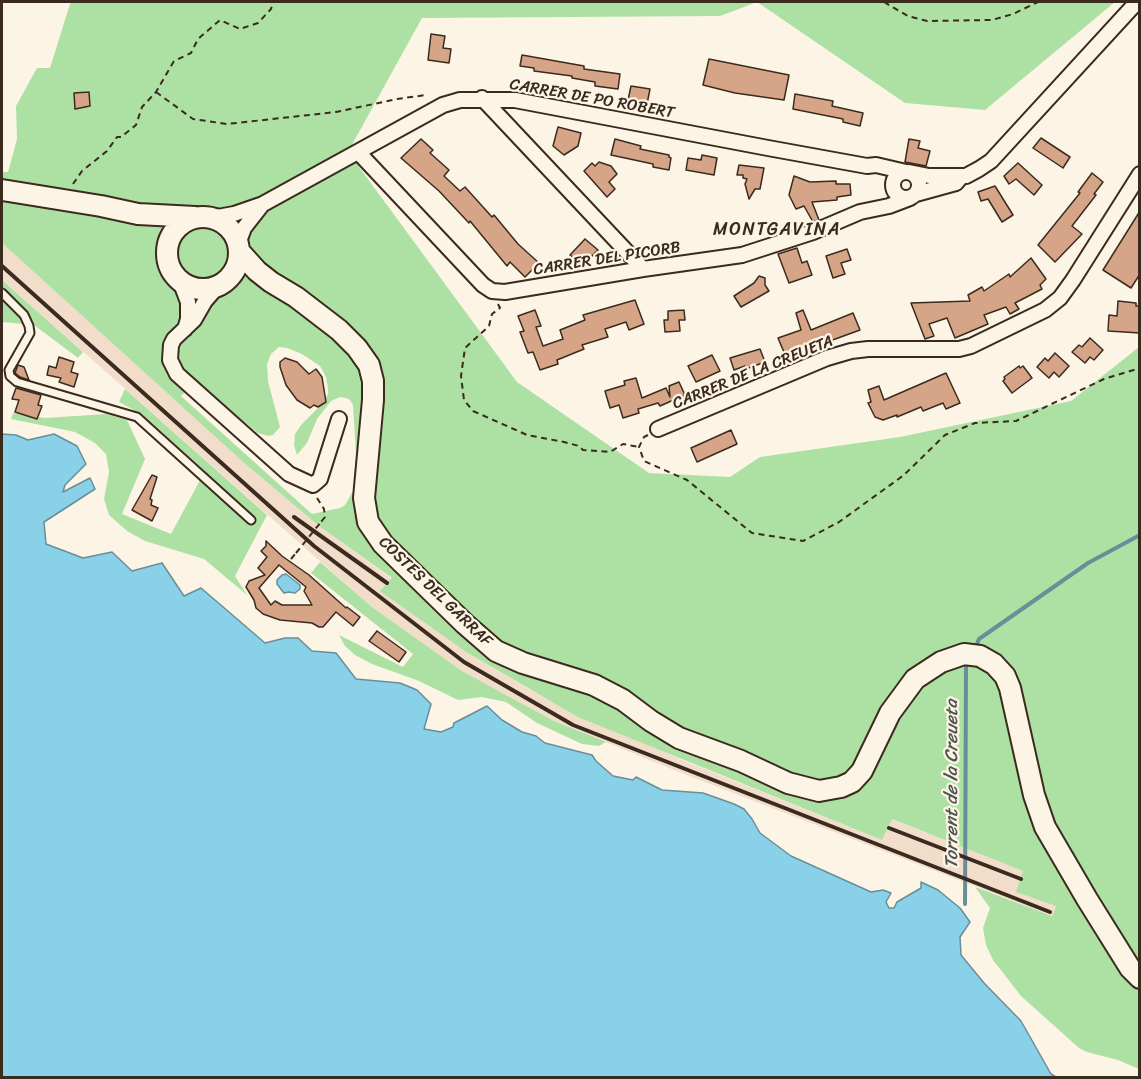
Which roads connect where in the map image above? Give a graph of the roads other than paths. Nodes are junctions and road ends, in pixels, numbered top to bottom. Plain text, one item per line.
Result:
1 (1137, 2) edge
2 (482, 98) junction
3 (358, 153) junction
4 (867, 166) junction
5 (908, 172) junction
6 (1140, 174) edge
7 (963, 176) junction
8 (894, 181) junction
9 (2, 190) edge
10 (913, 196) junction
11 (263, 204) junction
12 (138, 214) junction
13 (205, 217) junction
14 (239, 248) junction
15 (166, 255) junction
16 (643, 269) junction
17 (180, 281) junction
18 (271, 282) junction
19 (222, 284) junction
20 (2, 293) edge
21 (185, 329) junction
22 (339, 419) dead end
23 (658, 429) road end
24 (251, 520) dead end
25 (1140, 978) edge

1 - 7 street, CARRER DEL PICORB
2 - 3 street, CARRER DE PO ROBERT
2 - 4 street, CARRER DE PO ROBERT
2 - 16 street
3 - 11 street, CARRER DE PO ROBERT
3 - 16 street, CARRER DEL PICORB
4 - 5 street, CARRER DE PO ROBERT
4 - 8 street, CARRER DE PO ROBERT
5 - 7 street, CARRER DEL PICORB
5 - 8 street
5 - 10 street
6 - 23 street, CARRER DE LA CREUETA
7 - 10 street, CARRER DEL PICORB
8 - 10 street
9 - 12 main road
10 - 16 street, CARRER DEL PICORB
11 - 13 street, CARRER DE PO ROBERT
11 - 14 street, CARRER DE PO ROBERT
12 - 13 main road
12 - 15 main road
13 - 14 main road
13 - 15 main road
14 - 18 main road, COSTES DEL GARRAF
14 - 19 main road
15 - 17 main road
17 - 19 main road
17 - 21 street
18 - 19 main road, COSTES DEL GARRAF
18 - 25 main road, COSTES DEL GARRAF
19 - 21 street
20 - 24 lane
21 - 22 street

